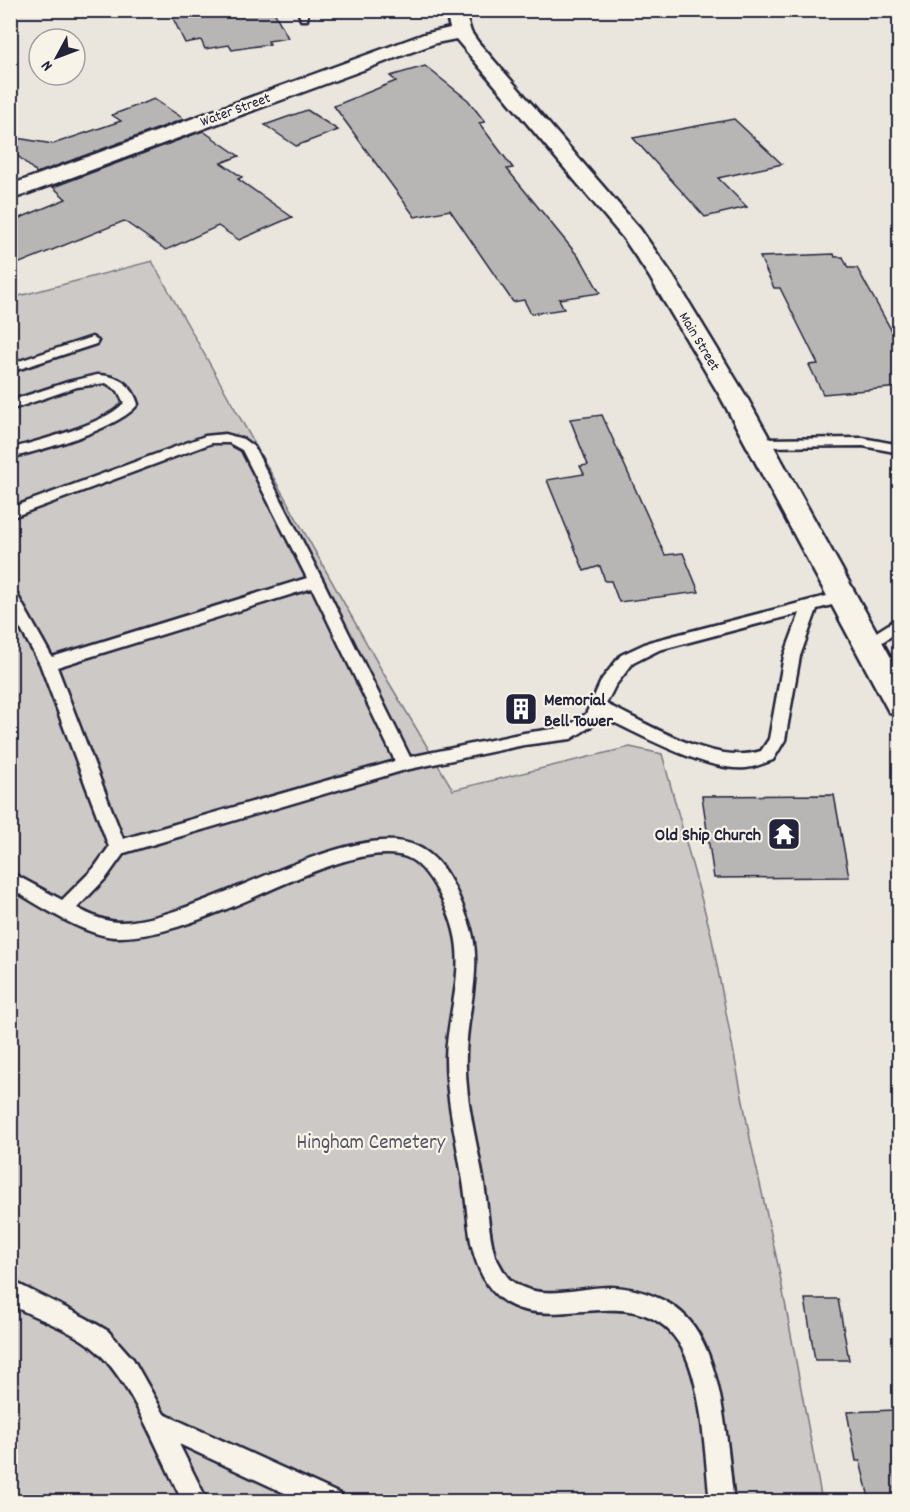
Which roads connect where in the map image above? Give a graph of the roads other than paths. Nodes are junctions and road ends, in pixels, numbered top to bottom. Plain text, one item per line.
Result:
1 (457, 21) edge
2 (10, 193) edge
3 (92, 341) dead end
4 (10, 368) edge
5 (10, 406) edge
6 (759, 443) junction
7 (900, 449) edge
8 (10, 454) edge
9 (10, 513) edge
10 (316, 581) junction
11 (10, 594) edge
12 (842, 597) junction
13 (810, 606) junction
14 (900, 622) edge
15 (867, 645) junction
16 (48, 664) junction
17 (900, 704) edge
18 (597, 707) junction
19 (405, 764) junction
20 (118, 848) junction
21 (10, 879) edge
22 (65, 909) junction
23 (10, 1291) edge
24 (155, 1422) junction
25 (196, 1502) edge
26 (332, 1502) edge
27 (722, 1502) edge

1 - 2 main road, Water Street
1 - 6 main road, Main Street
3 - 4 lane
5 - 8 lane
6 - 7 lane
6 - 12 main road, Main Street
9 - 10 lane
10 - 16 lane
10 - 19 lane
11 - 16 lane
12 - 13 lane
12 - 15 main road, Main Street
13 - 18 lane
13 - 18 lane
14 - 15 lane
15 - 17 main road, Main Street
16 - 20 lane
18 - 19 lane
19 - 20 lane
20 - 22 lane
21 - 22 lane
22 - 27 lane
23 - 24 lane
24 - 25 lane
24 - 26 lane

